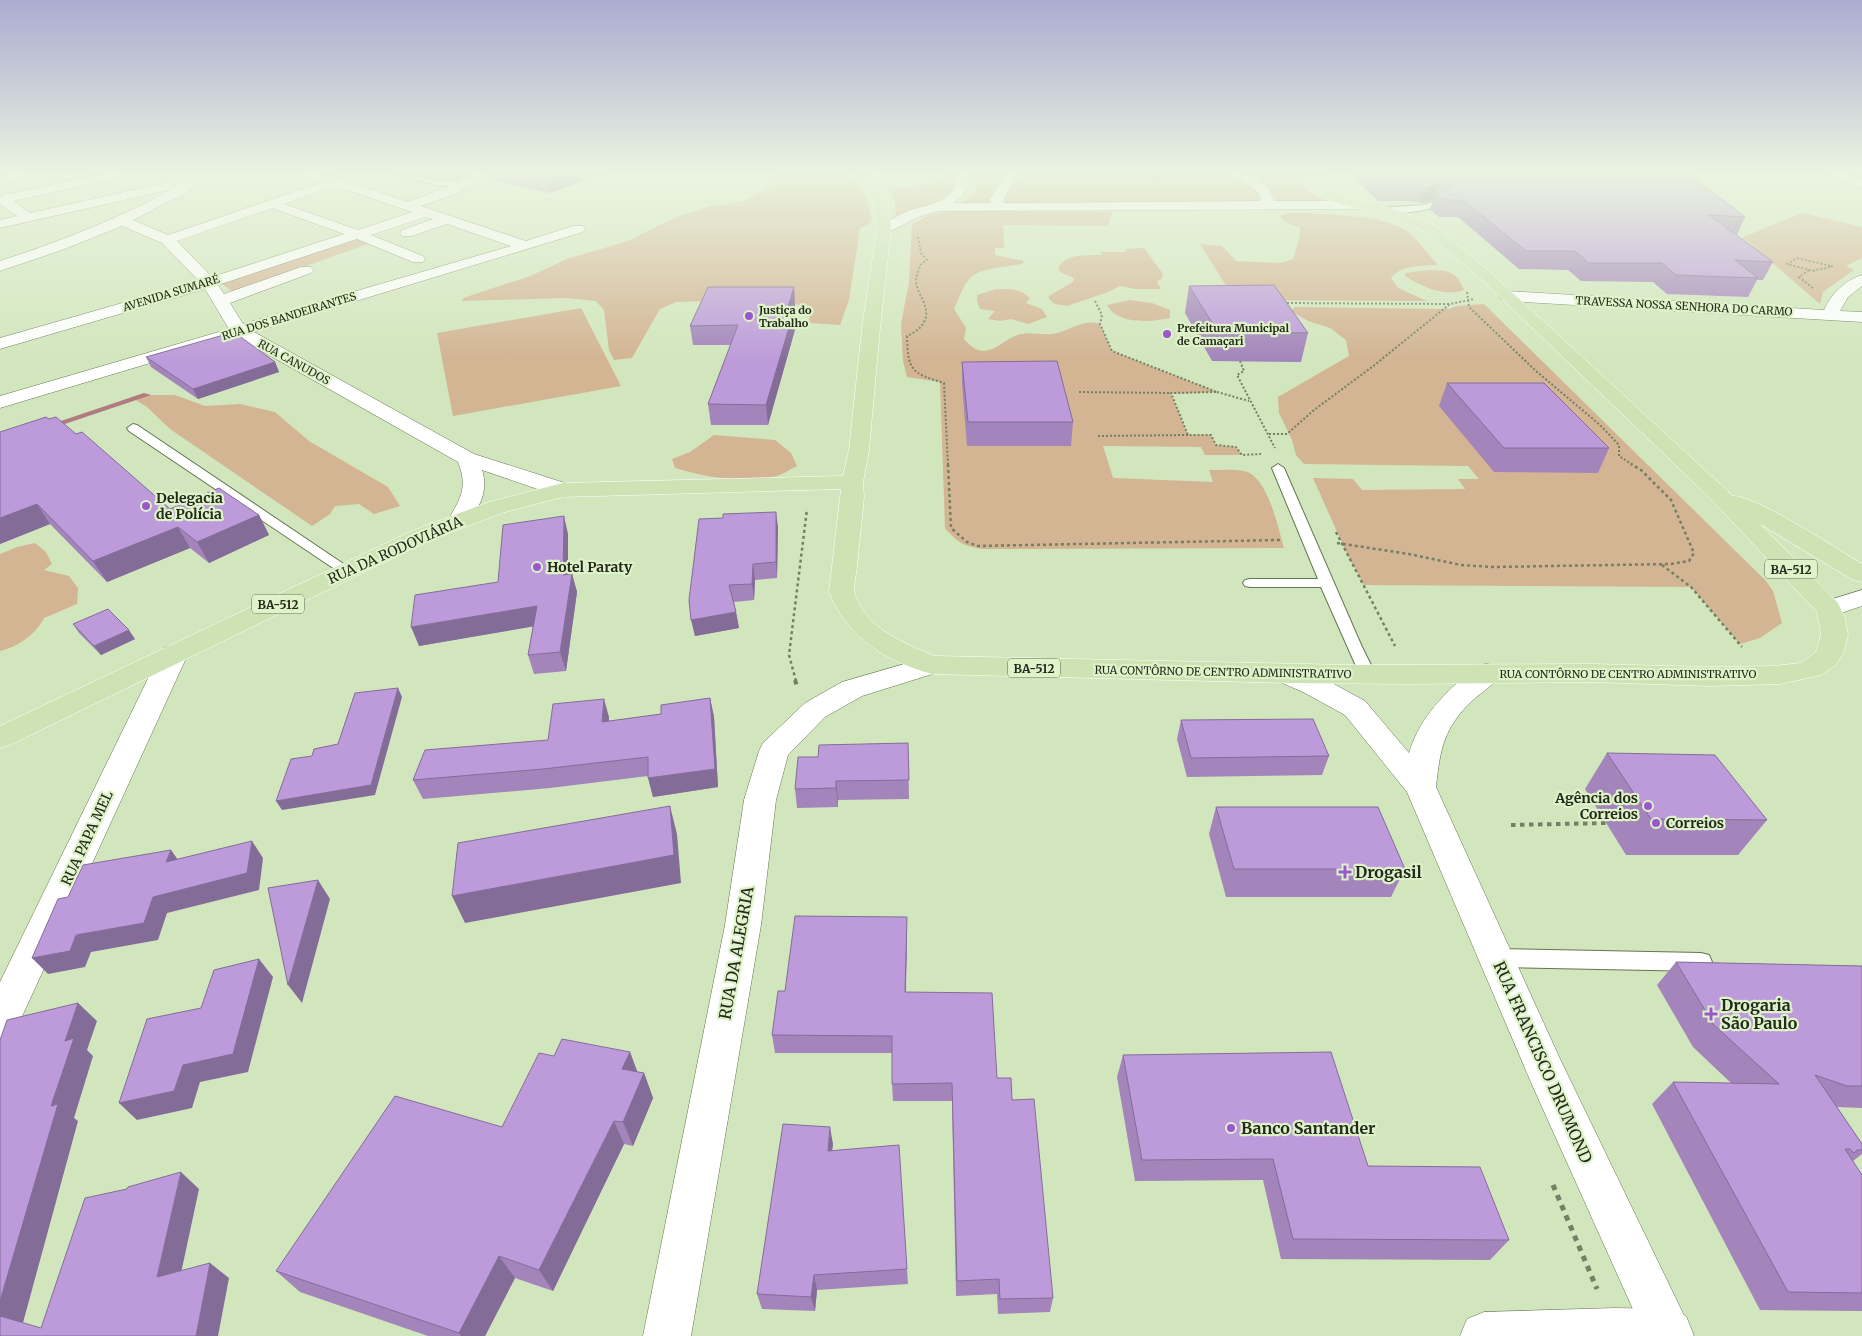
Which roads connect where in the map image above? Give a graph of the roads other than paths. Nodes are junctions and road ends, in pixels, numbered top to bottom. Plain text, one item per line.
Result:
1 (84, 236) edge
2 (159, 236) edge
3 (177, 236) edge
4 (347, 236) edge
5 (372, 236) edge
6 (398, 236) edge
7 (498, 236) edge
8 (556, 236) edge
9 (883, 236) edge
10 (1439, 236) edge
11 (167, 240) junction
12 (360, 242) junction
13 (379, 243) junction
14 (526, 246) junction
15 (418, 259) dead end
16 (276, 261) junction
17 (324, 263) dead end
18 (0, 266) edge
19 (306, 270) junction
20 (1862, 280) edge
21 (209, 282) junction
22 (1507, 296) junction
23 (220, 301) junction
24 (1830, 314) junction
25 (1862, 317) edge
26 (239, 331) junction
27 (0, 344) edge
28 (0, 402) edge
29 (133, 428) dead end
30 (467, 458) junction
31 (1278, 468) dead end
32 (852, 482) junction
33 (563, 490) junction
34 (1718, 493) junction
35 (459, 520) junction
36 (347, 571) junction
37 (1862, 575) edge
38 (1326, 583) junction
39 (1250, 584) dead end
40 (1862, 598) edge
41 (1829, 609) junction
42 (174, 654) junction
43 (932, 665) junction
44 (1283, 673) junction
45 (1488, 673) junction
46 (1368, 674) junction
47 (0, 738) edge
48 (1420, 787) junction
49 (1496, 958) junction
50 (1701, 962) edge
51 (0, 1022) edge
52 (1669, 1335) edge
53 (667, 1336) edge
54 (1484, 1336) edge

1 - 18 street
2 - 11 street, RUA CANUDOS
3 - 11 street
4 - 12 street
5 - 12 street, AVENIDA SUMARÉ
6 - 13 street
7 - 14 street
8 - 14 street, RUA DOS BANDEIRANTES
9 - 32 main road, RUA CONTÔRNO DE CENTRO ADMINISTRATIVO / BA-512
10 - 22 main road, RUA CONTÔRNO DE CENTRO ADMINISTRATIVO / BA-512
11 - 21 street, RUA CANUDOS
12 - 13 street
12 - 16 street, AVENIDA SUMARÉ
13 - 15 street
14 - 26 street, RUA DOS BANDEIRANTES
16 - 19 street
16 - 21 street, AVENIDA SUMARÉ
17 - 19 street
19 - 23 street
20 - 24 street
21 - 23 street, RUA CANUDOS
21 - 27 street, AVENIDA SUMARÉ
22 - 24 street, TRAVESSA NOSSA SENHORA DO CARMO
22 - 34 main road, RUA CONTÔRNO DE CENTRO ADMINISTRATIVO / BA-512
23 - 26 street, RUA CANUDOS
24 - 25 street, TRAVESSA NOSSA SENHORA DO CARMO
26 - 28 street, RUA DOS BANDEIRANTES
26 - 30 street, RUA CANUDOS
29 - 36 lane
30 - 33 street, RUA CANUDOS
30 - 35 street
31 - 38 lane
32 - 33 main road, RUA DA RODOVIÁRIA / BA-512
32 - 43 main road, RUA CONTÔRNO DE CENTRO ADMINISTRATIVO / BA-512
33 - 35 main road, RUA DA RODOVIÁRIA / BA-512
34 - 37 main road, BA-512
34 - 41 main road, RUA CONTÔRNO DE CENTRO ADMINISTRATIVO / BA-512
35 - 36 main road, RUA DA RODOVIÁRIA / BA-512
36 - 42 main road, RUA DA RODOVIÁRIA / BA-512
38 - 39 lane
38 - 46 lane
40 - 41 street
41 - 45 main road, RUA CONTÔRNO DE CENTRO ADMINISTRATIVO / BA-512
42 - 47 main road, RUA DA RODOVIÁRIA / BA-512
42 - 51 street, RUA PAPA MEL
43 - 44 main road, RUA CONTÔRNO DE CENTRO ADMINISTRATIVO / BA-512
43 - 53 street, RUA DA ALEGRIA
44 - 46 main road, RUA CONTÔRNO DE CENTRO ADMINISTRATIVO / BA-512
44 - 48 street, RUA FRANCISCO DRUMOND
45 - 46 main road, RUA CONTÔRNO DE CENTRO ADMINISTRATIVO / BA-512
45 - 48 street
48 - 49 street, RUA FRANCISCO DRUMOND
49 - 50 lane
49 - 52 street, RUA FRANCISCO DRUMOND
52 - 54 street

